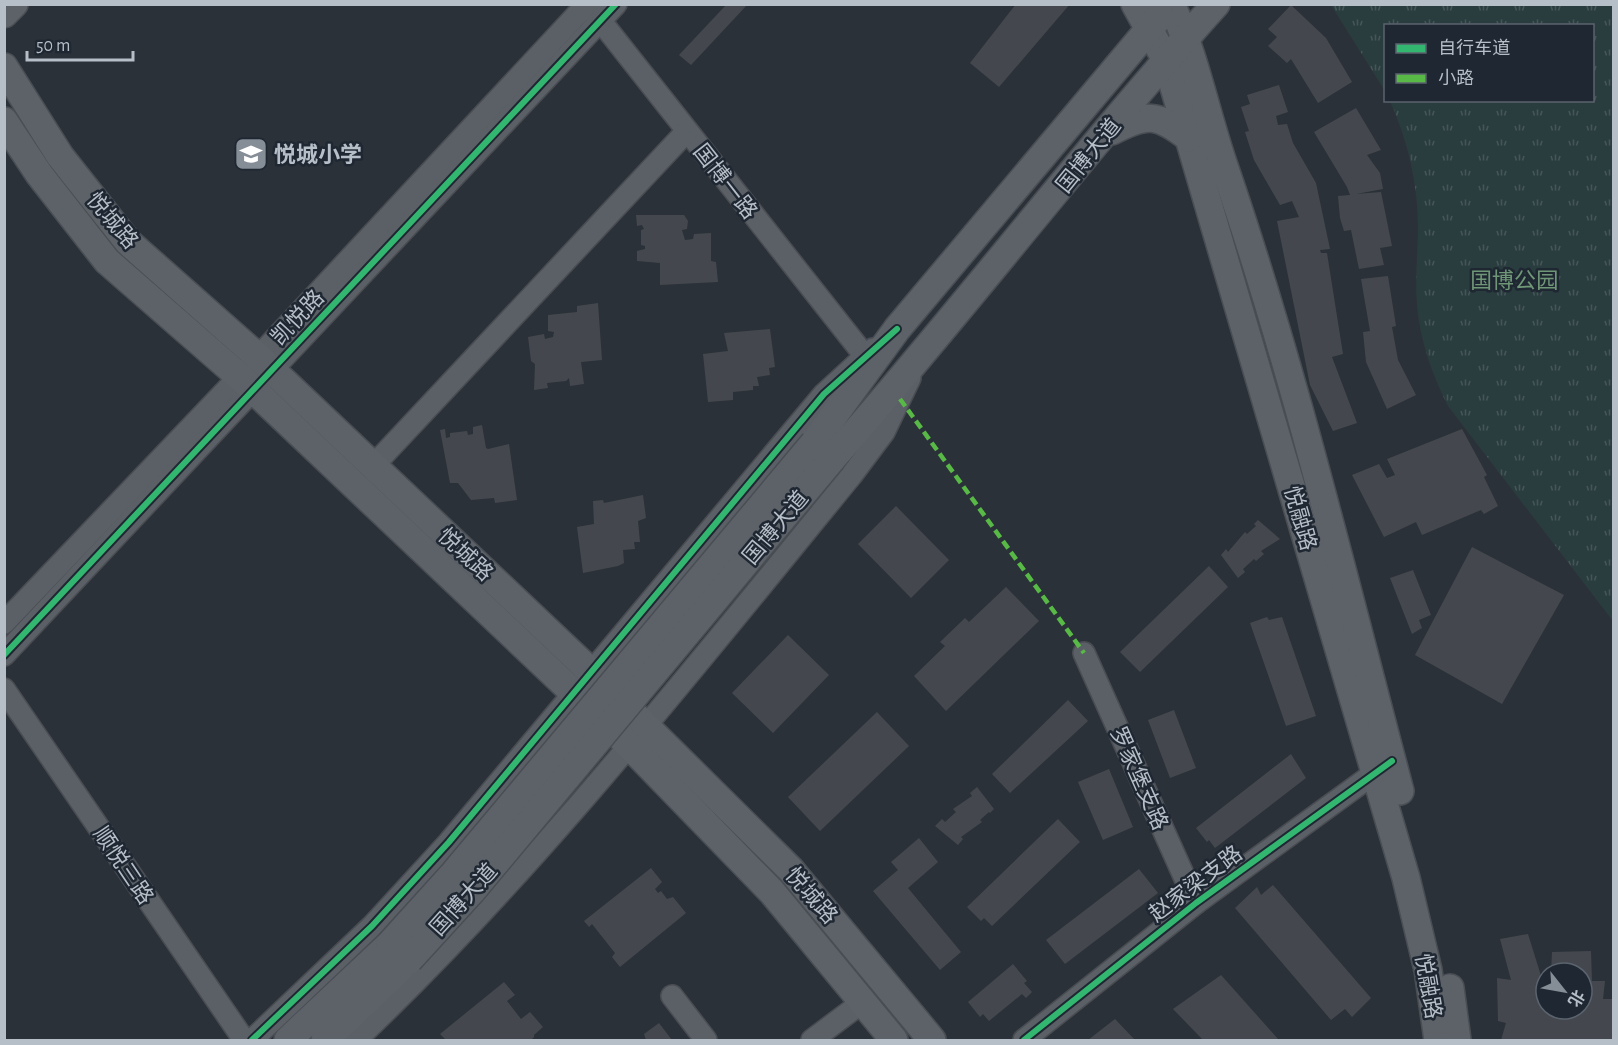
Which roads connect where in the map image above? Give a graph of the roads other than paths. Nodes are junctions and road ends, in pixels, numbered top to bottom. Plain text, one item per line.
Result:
1 (14, 4) edge
2 (616, 4) edge
3 (1135, 4) edge
4 (1171, 4) edge
5 (1216, 4) edge
6 (592, 10) edge
7 (4, 14) edge
8 (1149, 28) junction
9 (1186, 38) junction
10 (1166, 60) junction
11 (4, 67) edge
12 (4, 121) edge
13 (687, 131) junction
14 (1105, 134) junction
15 (1189, 138) junction
16 (897, 329) junction
17 (865, 356) junction
18 (920, 359) junction
19 (265, 364) junction
20 (247, 383) junction
21 (823, 451) junction
22 (373, 466) junction
23 (4, 623) edge
24 (1084, 653) dead end
25 (4, 655) edge
26 (590, 671) junction
27 (4, 689) edge
28 (573, 693) junction
29 (638, 736) junction
30 (1384, 766) junction
31 (1196, 903) junction
32 (399, 952) junction
33 (672, 996) dead end
34 (864, 1001) junction
35 (244, 1041) edge
36 (252, 1041) edge
37 (288, 1041) edge
38 (325, 1041) edge
39 (356, 1041) edge
40 (706, 1041) edge
41 (812, 1041) edge
42 (894, 1041) edge
43 (932, 1041) edge
44 (1024, 1041) edge
45 (1438, 1041) edge
46 (1457, 1041) edge

1 - 7 main road
2 - 6 street, 凯悦路
3 - 8 main road, 悦融路
4 - 8 main road, 国博大道
4 - 9 main road, 悦融路
5 - 9 main road, 国博大道
6 - 13 street, 国博一路
6 - 19 street, 凯悦路
8 - 10 main road, 悦融路
8 - 16 main road, 国博大道
9 - 10 main road, 国博大道
9 - 30 main road, 悦融路
10 - 14 main road, 国博大道
10 - 15 main road, 悦融路
11 - 19 main road, 悦城路
12 - 20 main road, 悦城路
13 - 17 street, 国博一路
13 - 22 street
14 - 15 main road
14 - 18 main road, 国博大道
15 - 30 main road, 悦融路
16 - 17 street
16 - 21 main road, 国博大道
17 - 26 street
18 - 21 main road, 国博大道
18 - 29 street
19 - 20 street, 凯悦路
19 - 22 main road, 悦城路
20 - 23 street, 凯悦路
20 - 25 street, 凯悦路
20 - 28 main road, 悦城路
21 - 32 main road, 国博大道, bridge
22 - 26 main road, 悦城路
24 - 31 street, 罗家堡支路
26 - 28 street
26 - 29 main road, 悦城路
27 - 35 street, 顺悦三路
28 - 29 main road, 悦城路
28 - 36 street
29 - 34 main road, 悦城路
29 - 39 street
29 - 43 main road, 悦城路
30 - 31 street, 赵家梁支路
30 - 45 main road, 悦融路
30 - 46 main road, 悦融路
31 - 44 street, 赵家梁支路
32 - 37 main road, 国博大道
32 - 38 main road, 国博大道
33 - 40 street
34 - 41 street
34 - 42 main road, 悦城路

